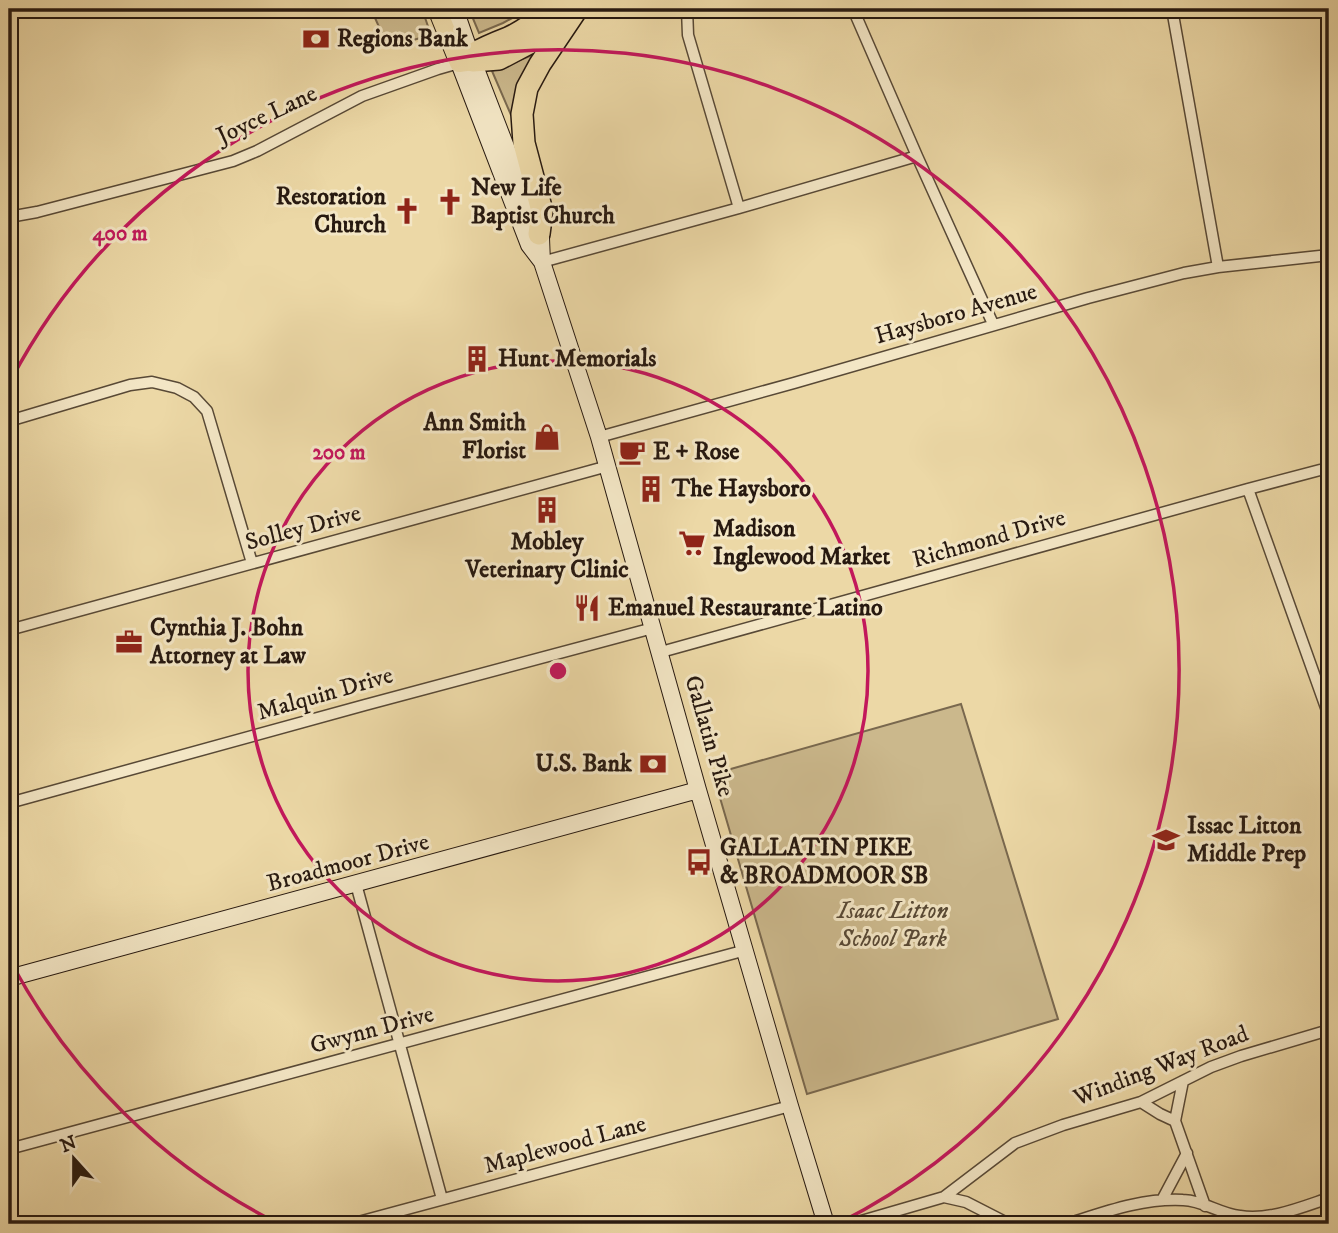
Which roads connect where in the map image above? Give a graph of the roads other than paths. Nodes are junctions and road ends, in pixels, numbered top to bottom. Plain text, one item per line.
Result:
1 (437, 9) edge
2 (454, 9) edge
3 (552, 9) edge
4 (576, 9) edge
5 (687, 9) edge
6 (853, 9) edge
7 (1172, 9) edge
8 (467, 60) junction
9 (917, 156) junction
10 (739, 208) junction
11 (9, 217) edge
12 (539, 234) junction
13 (1329, 255) edge
14 (542, 262) junction
15 (1218, 267) junction
16 (993, 324) junction
17 (9, 421) edge
18 (599, 437) junction
19 (608, 466) junction
20 (1329, 470) edge
21 (1248, 489) junction
22 (252, 563) junction
23 (653, 628) junction
24 (9, 630) edge
25 (661, 652) junction
26 (1329, 716) edge
27 (698, 790) junction
28 (9, 803) edge
29 (356, 884) junction
30 (746, 950) junction
31 (9, 978) edge
32 (1329, 1030) edge
33 (401, 1044) junction
34 (1183, 1081) junction
35 (1142, 1102) junction
36 (790, 1106) junction
37 (1175, 1121) junction
38 (9, 1149) edge
39 (1187, 1153) junction
40 (944, 1197) junction
41 (1329, 1198) edge
42 (442, 1199) junction
43 (1162, 1200) junction
44 (1205, 1206) junction
45 (351, 1224) edge
46 (826, 1224) edge
47 (851, 1224) edge
48 (1009, 1224) edge
49 (1067, 1224) edge

1 - 8 main road, Gallatin Pike
2 - 8 main road, Gallatin Pike
3 - 8 highway
4 - 8 highway
4 - 12 highway
5 - 10 street
6 - 9 street
7 - 15 street
8 - 11 street, Joyce Lane
8 - 12 main road, Gallatin Pike
8 - 14 main road, Gallatin Pike
9 - 10 street
9 - 16 street
10 - 14 street
12 - 14 main road, Gallatin Pike
13 - 15 street, Haysboro Avenue
14 - 18 main road, Gallatin Pike
15 - 16 street, Haysboro Avenue
16 - 18 street, Haysboro Avenue
17 - 22 street
18 - 19 main road, Gallatin Pike
19 - 22 street, Solley Drive
19 - 23 main road, Gallatin Pike
20 - 21 street, Richmond Drive
21 - 25 street, Richmond Drive
21 - 26 street
22 - 24 street, Solley Drive
23 - 25 main road, Gallatin Pike
23 - 28 street, Malquin Drive
25 - 27 main road, Gallatin Pike
27 - 29 main road, Broadmoor Drive
27 - 30 main road, Gallatin Pike
29 - 31 main road, Broadmoor Drive
29 - 33 street
30 - 33 street, Gwynn Drive
30 - 36 main road, Gallatin Pike
32 - 34 street, Winding Way Road
33 - 38 street, Gwynn Drive
33 - 42 street
34 - 35 street, Winding Way Road
34 - 37 street
35 - 37 street
35 - 40 street, Winding Way Road
36 - 42 street, Maplewood Lane
36 - 46 main road, Gallatin Pike
37 - 39 street
39 - 43 street
39 - 44 street
40 - 47 street
40 - 48 street
41 - 44 street
42 - 45 street, Maplewood Lane
43 - 44 street
43 - 49 street

